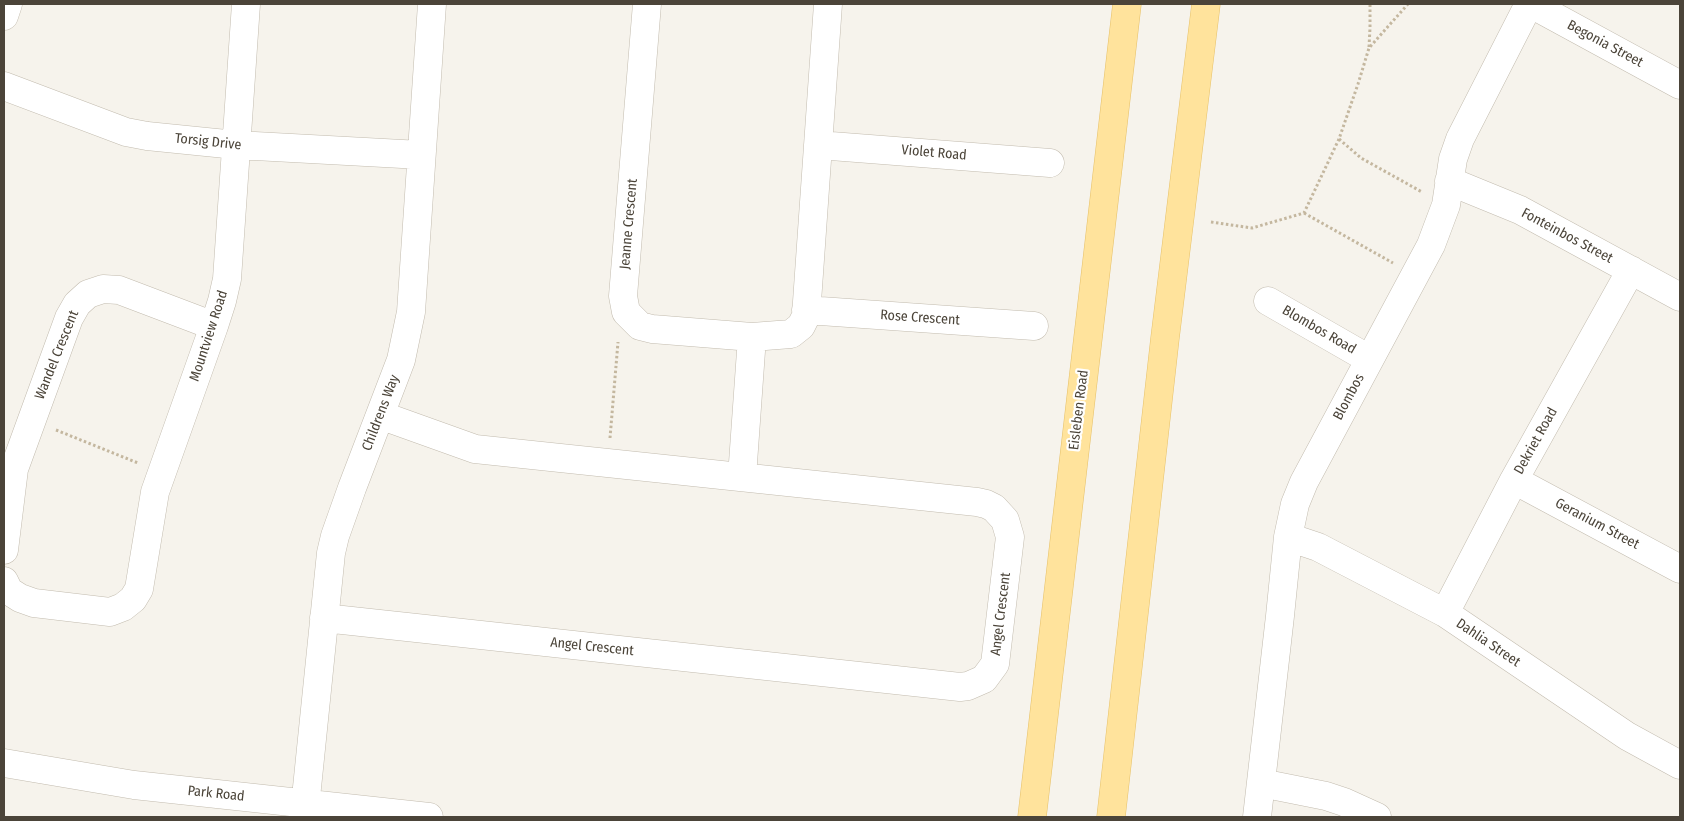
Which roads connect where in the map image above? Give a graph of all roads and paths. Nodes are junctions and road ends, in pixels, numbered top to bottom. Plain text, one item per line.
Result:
1 (8, 4) edge
2 (246, 4) edge
3 (432, 4) edge
4 (646, 4) edge
5 (828, 4) edge
6 (1127, 4) edge
7 (1206, 4) edge
8 (1370, 4) edge
9 (1408, 4) edge
10 (1530, 4) edge
11 (4, 16) edge
12 (1368, 48) junction
13 (1680, 85) edge
14 (4, 86) edge
15 (1339, 139) junction
16 (818, 144) junction
17 (236, 145) junction
18 (421, 155) junction
19 (1050, 163) dead end
20 (1448, 193) junction
21 (1304, 213) junction
22 (1210, 222) dead end
23 (1400, 267) dead end
24 (1631, 270) junction
25 (1680, 298) edge
26 (1268, 301) dead end
27 (806, 310) junction
28 (214, 326) junction
29 (640, 326) junction
30 (1034, 326) dead end
31 (752, 337) junction
32 (1369, 359) junction
33 (380, 415) junction
34 (31, 421) junction
35 (607, 463) junction
36 (162, 473) junction
37 (742, 477) junction
38 (1514, 480) junction
39 (1288, 537) junction
40 (4, 550) edge
41 (1680, 569) edge
42 (4, 581) edge
43 (1445, 613) junction
44 (324, 618) junction
45 (4, 763) edge
46 (1680, 765) edge
47 (1261, 783) junction
48 (304, 810) edge
49 (429, 817) edge
50 (1032, 817) edge
51 (1111, 817) edge
52 (1257, 817) edge
53 (1377, 817) edge

1 - 11 street
2 - 17 street, Mountview Road
3 - 18 street, Childrens Way
4 - 29 street, Jeanne Crescent
5 - 16 street
6 - 50 main road, Eisleben Road
7 - 51 main road
8 - 12 path
9 - 12 path
10 - 13 street, Begonia Street
10 - 20 street, Blombos
12 - 15 path
14 - 17 street, Torsig Drive
15 - 20 path
15 - 21 path
16 - 19 street, Violet Road
16 - 27 street
17 - 18 street, Torsig Drive
17 - 28 street, Mountview Road
18 - 33 street, Childrens Way
20 - 24 street, Fonteinbos Street
20 - 32 street, Blombos
21 - 22 path
21 - 23 path
24 - 25 street, Fonteinbos Street
24 - 38 street, Dekriet Road
26 - 32 street, Blombos Road
27 - 30 street, Rose Crescent
27 - 31 street
28 - 34 street, Wandel Crescent
28 - 36 street, Mountview Road
29 - 31 street
29 - 35 path
31 - 37 street
32 - 39 street, Blombos
33 - 35 street, Angel Crescent
33 - 44 street, Childrens Way
34 - 36 path
34 - 40 street, Wandel Crescent
35 - 37 street, Angel Crescent
36 - 42 street, Mountview Road
37 - 44 street, Angel Crescent
38 - 41 street, Geranium Street
38 - 43 street, Dekriet Road
39 - 43 street, Dahlia Street
39 - 47 street, Blombos
43 - 46 street, Dahlia Street
44 - 48 street, Childrens Way
45 - 48 street, Park Road
47 - 52 street, Blombos
47 - 53 street
48 - 49 street, Park Road

